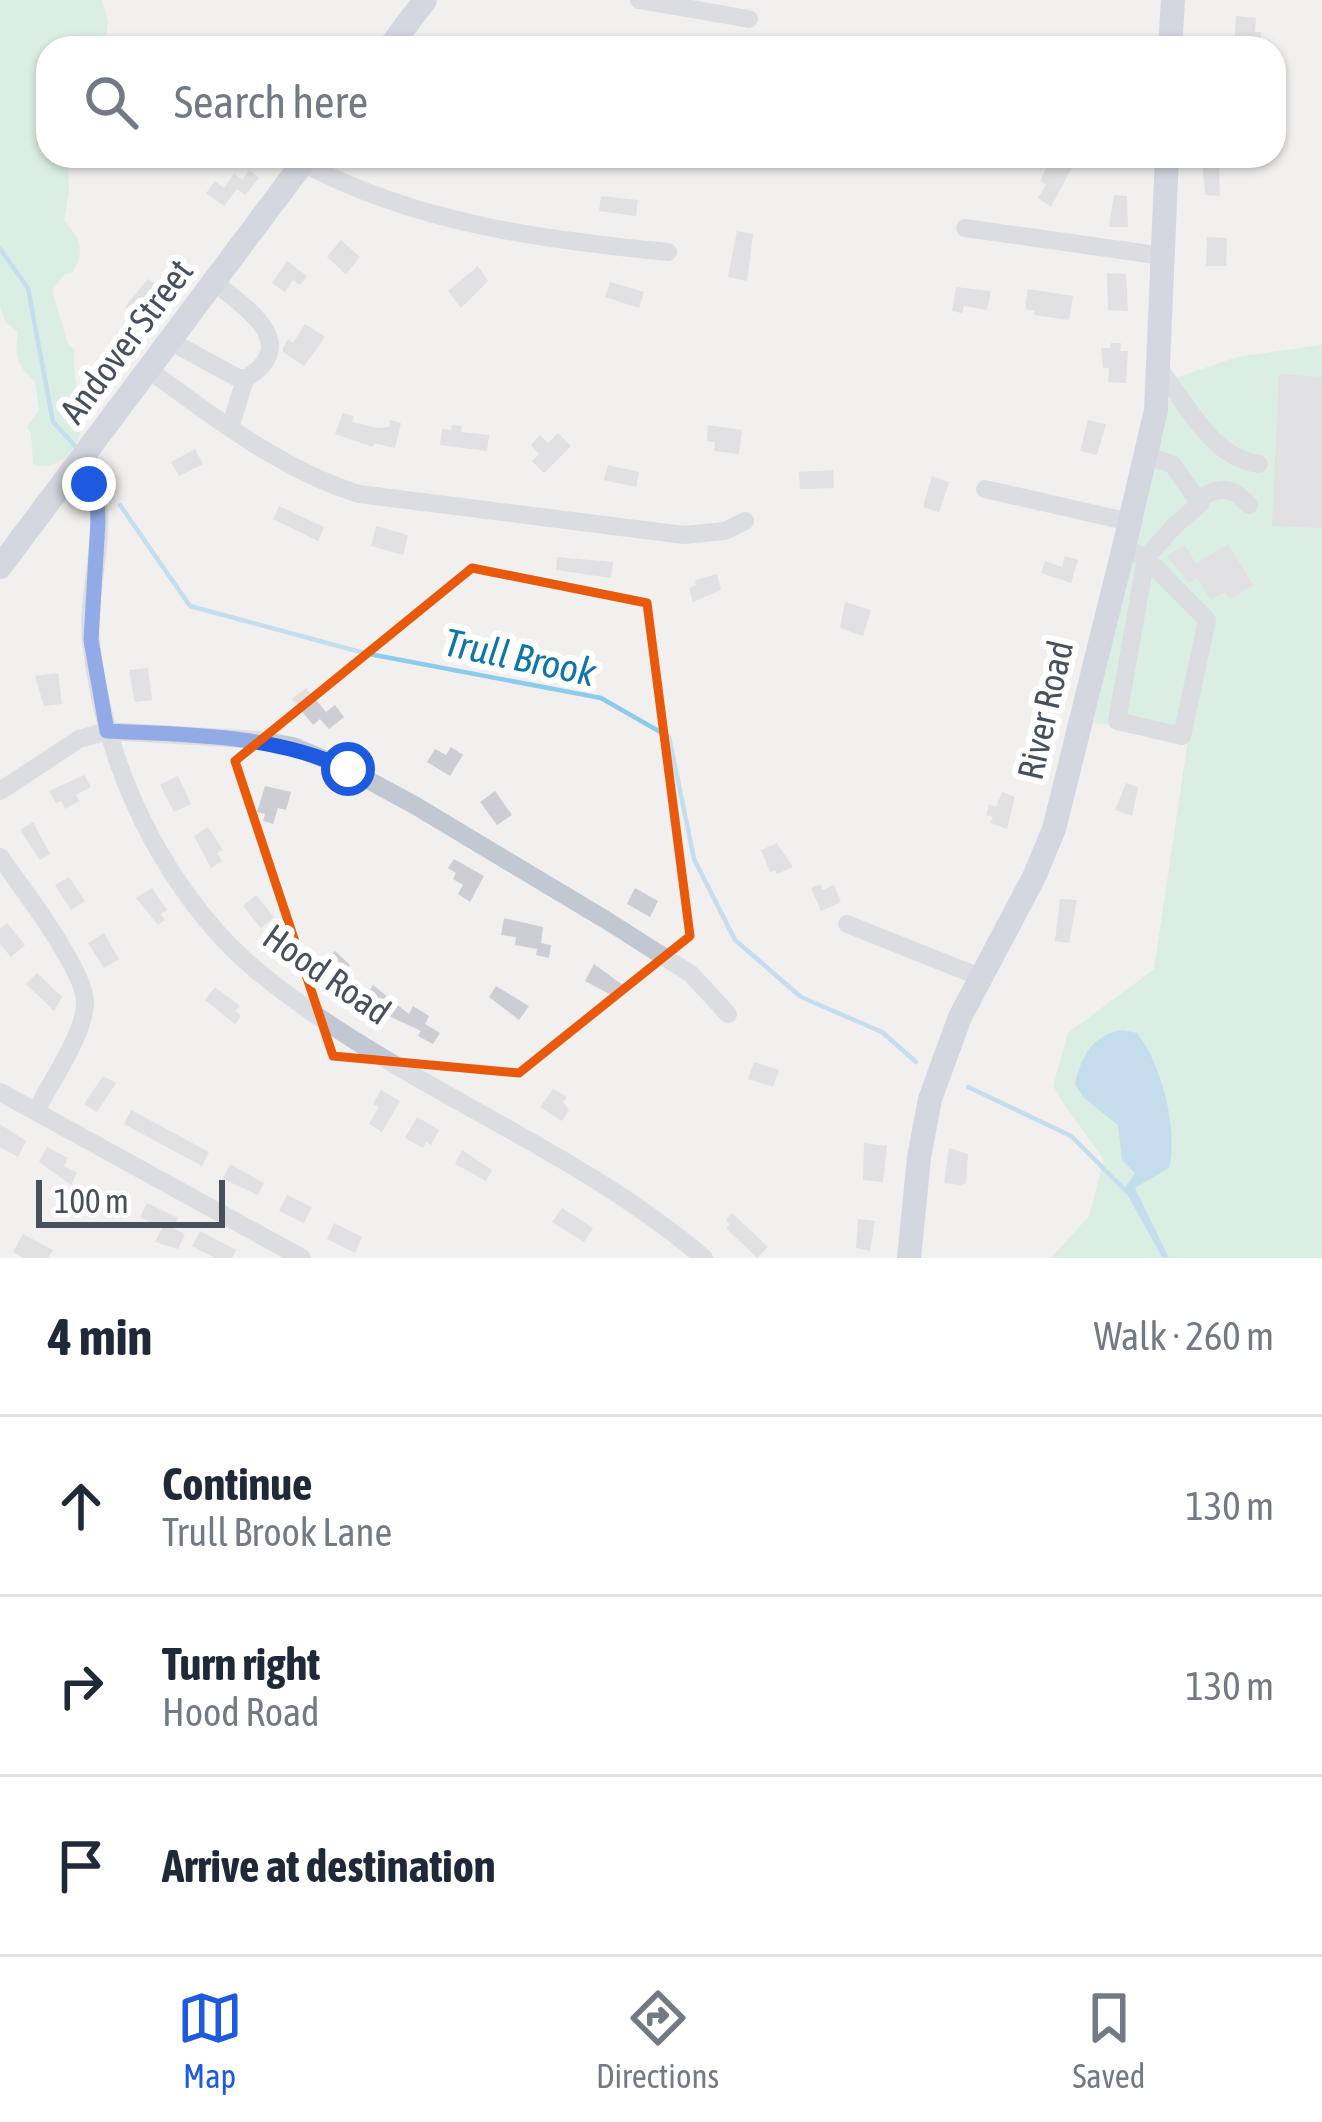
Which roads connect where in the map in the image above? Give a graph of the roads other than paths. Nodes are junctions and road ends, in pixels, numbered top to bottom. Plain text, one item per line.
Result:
1 (425, 0) edge
2 (639, 0) edge
3 (1173, 0) edge
4 (749, 19) dead end
5 (398, 36) edge
6 (1171, 36) edge
7 (300, 168) edge
8 (317, 168) edge
9 (1166, 168) edge
10 (964, 229) dead end
11 (668, 252) dead end
12 (1163, 256) junction
13 (214, 282) junction
14 (170, 341) junction
15 (1159, 368) junction
16 (148, 370) junction
17 (245, 379) junction
18 (231, 425) junction
19 (1146, 455) junction
20 (1259, 464) dead end
21 (77, 467) junction
22 (985, 489) dead end
23 (1196, 499) junction
24 (1249, 505) dead end
25 (745, 521) dead end
26 (8, 542) edge
27 (1134, 542) junction
28 (0, 567) edge
29 (107, 731) junction
30 (0, 791) edge
31 (0, 857) edge
32 (847, 924) dead end
33 (980, 977) junction
34 (728, 1014) dead end
35 (0, 1092) edge
36 (36, 1111) junction
37 (302, 1258) edge
38 (704, 1258) edge
39 (909, 1258) edge

1 - 5 main road
2 - 4 street
3 - 6 main road
7 - 13 main road, Andover Street
8 - 11 street
9 - 12 main road, River Road
10 - 12 street
12 - 15 main road, River Road
13 - 14 main road, Andover Street
13 - 17 street
14 - 16 main road, Andover Street
14 - 17 street
15 - 19 main road, River Road
15 - 20 street
16 - 18 street
16 - 21 main road, Andover Street
17 - 18 street
18 - 25 street
19 - 23 street
19 - 27 main road, River Road
21 - 26 main road, Andover Street
21 - 29 street, Hood Road
22 - 27 street
23 - 24 street
23 - 27 street
26 - 28 main road, Andover Street
27 - 27 street
27 - 33 main road, River Road
29 - 30 street
29 - 34 street
29 - 38 street, Hood Road
31 - 36 street
32 - 33 street
33 - 39 main road, River Road
35 - 36 street
36 - 37 street

